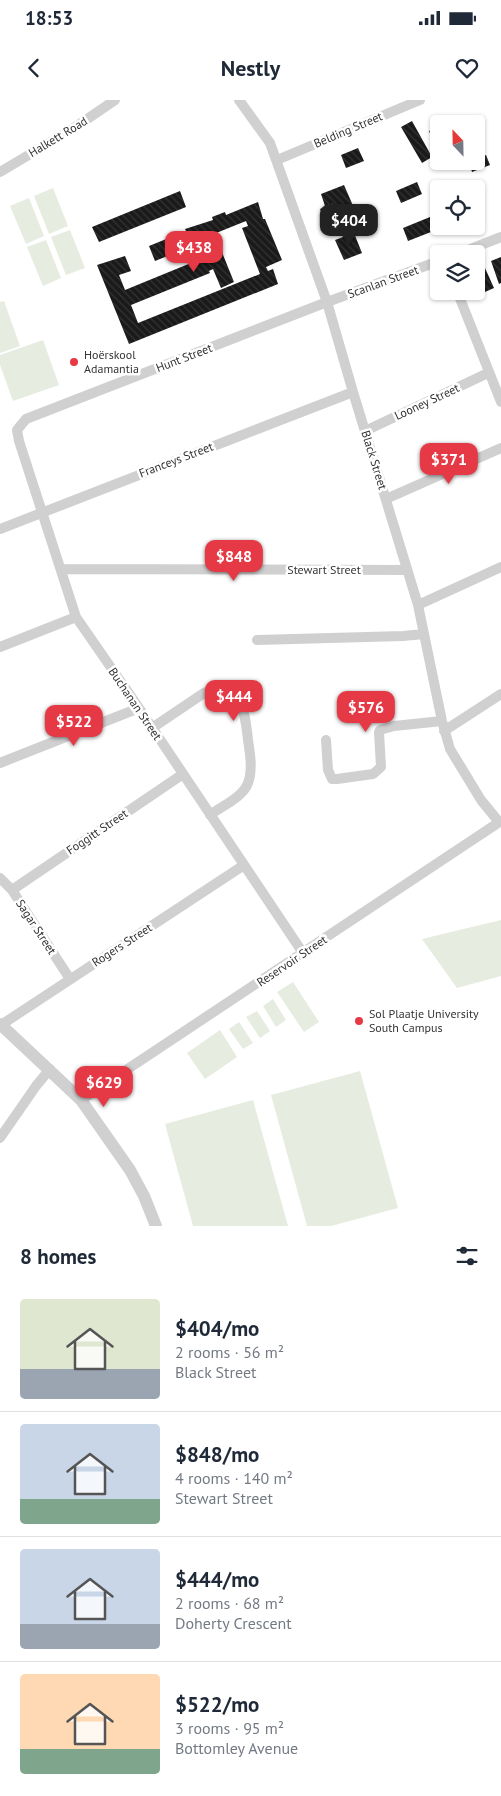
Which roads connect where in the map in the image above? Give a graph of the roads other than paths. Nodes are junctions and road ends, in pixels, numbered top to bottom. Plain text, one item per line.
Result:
1 (115, 100) edge
2 (239, 100) edge
3 (420, 100) edge
4 (277, 160) junction
5 (0, 172) edge
6 (501, 237) edge
7 (481, 245) edge
8 (430, 264) edge
9 (460, 300) edge
10 (327, 302) junction
11 (488, 373) junction
12 (352, 392) junction
13 (501, 402) edge
14 (18, 430) joint
15 (365, 431) junction
16 (501, 448) edge
17 (386, 499) junction
18 (42, 512) junction
19 (0, 529) edge
20 (501, 567) edge
21 (61, 569) junction
22 (408, 570) junction
23 (418, 605) junction
24 (76, 617) junction
25 (424, 634) junction
26 (257, 640) dead end
27 (0, 647) edge
28 (501, 694) edge
29 (139, 708) junction
30 (443, 726) junction
31 (152, 728) junction
32 (326, 740) dead end
33 (0, 763) edge
34 (183, 774) junction
35 (210, 814) junction
36 (500, 821) edge
37 (244, 865) junction
38 (0, 878) edge
39 (12, 890) junction
40 (303, 953) junction
41 (70, 979) junction
42 (0, 1025) edge
43 (50, 1069) junction
44 (81, 1100) junction
45 (0, 1138) edge
46 (156, 1226) edge

1 - 5 street, Halkett Road
2 - 4 street, Black Street
3 - 4 street, Belding Street
4 - 10 street, Black Street
6 - 7 street
8 - 10 street, Scanlan Street
9 - 11 street
10 - 12 street, Black Street
10 - 14 street, Hunt Street
11 - 13 street
11 - 15 street, Looney Street
12 - 15 street, Black Street
12 - 18 street, Franceys Street
14 - 18 street, Buchanan Street
15 - 17 street, Black Street
16 - 17 street
17 - 22 street, Black Street
18 - 19 street, Franceys Street
18 - 21 street, Buchanan Street
20 - 23 street
21 - 22 street, Stewart Street
21 - 24 street, Buchanan Street
22 - 23 street, Black Street
23 - 25 street, Black Street
24 - 27 street
24 - 29 street, Buchanan Street
25 - 26 street
25 - 30 street, Black Street
28 - 30 street
29 - 31 street, Buchanan Street
29 - 33 street
30 - 32 street
30 - 36 street, Black Street
31 - 34 street, Buchanan Street
31 - 35 street
34 - 35 street, Buchanan Street
34 - 39 street, Foggitt Street
35 - 37 street, Buchanan Street
36 - 40 street, Reservoir Street
37 - 40 street, Buchanan Street
37 - 41 street, Rogers Street
38 - 39 street, Sagar Street
39 - 41 street, Sagar Street
40 - 44 street, Reservoir Street
41 - 42 street, Rogers Street
42 - 43 street
43 - 44 street
43 - 45 street
44 - 46 street

